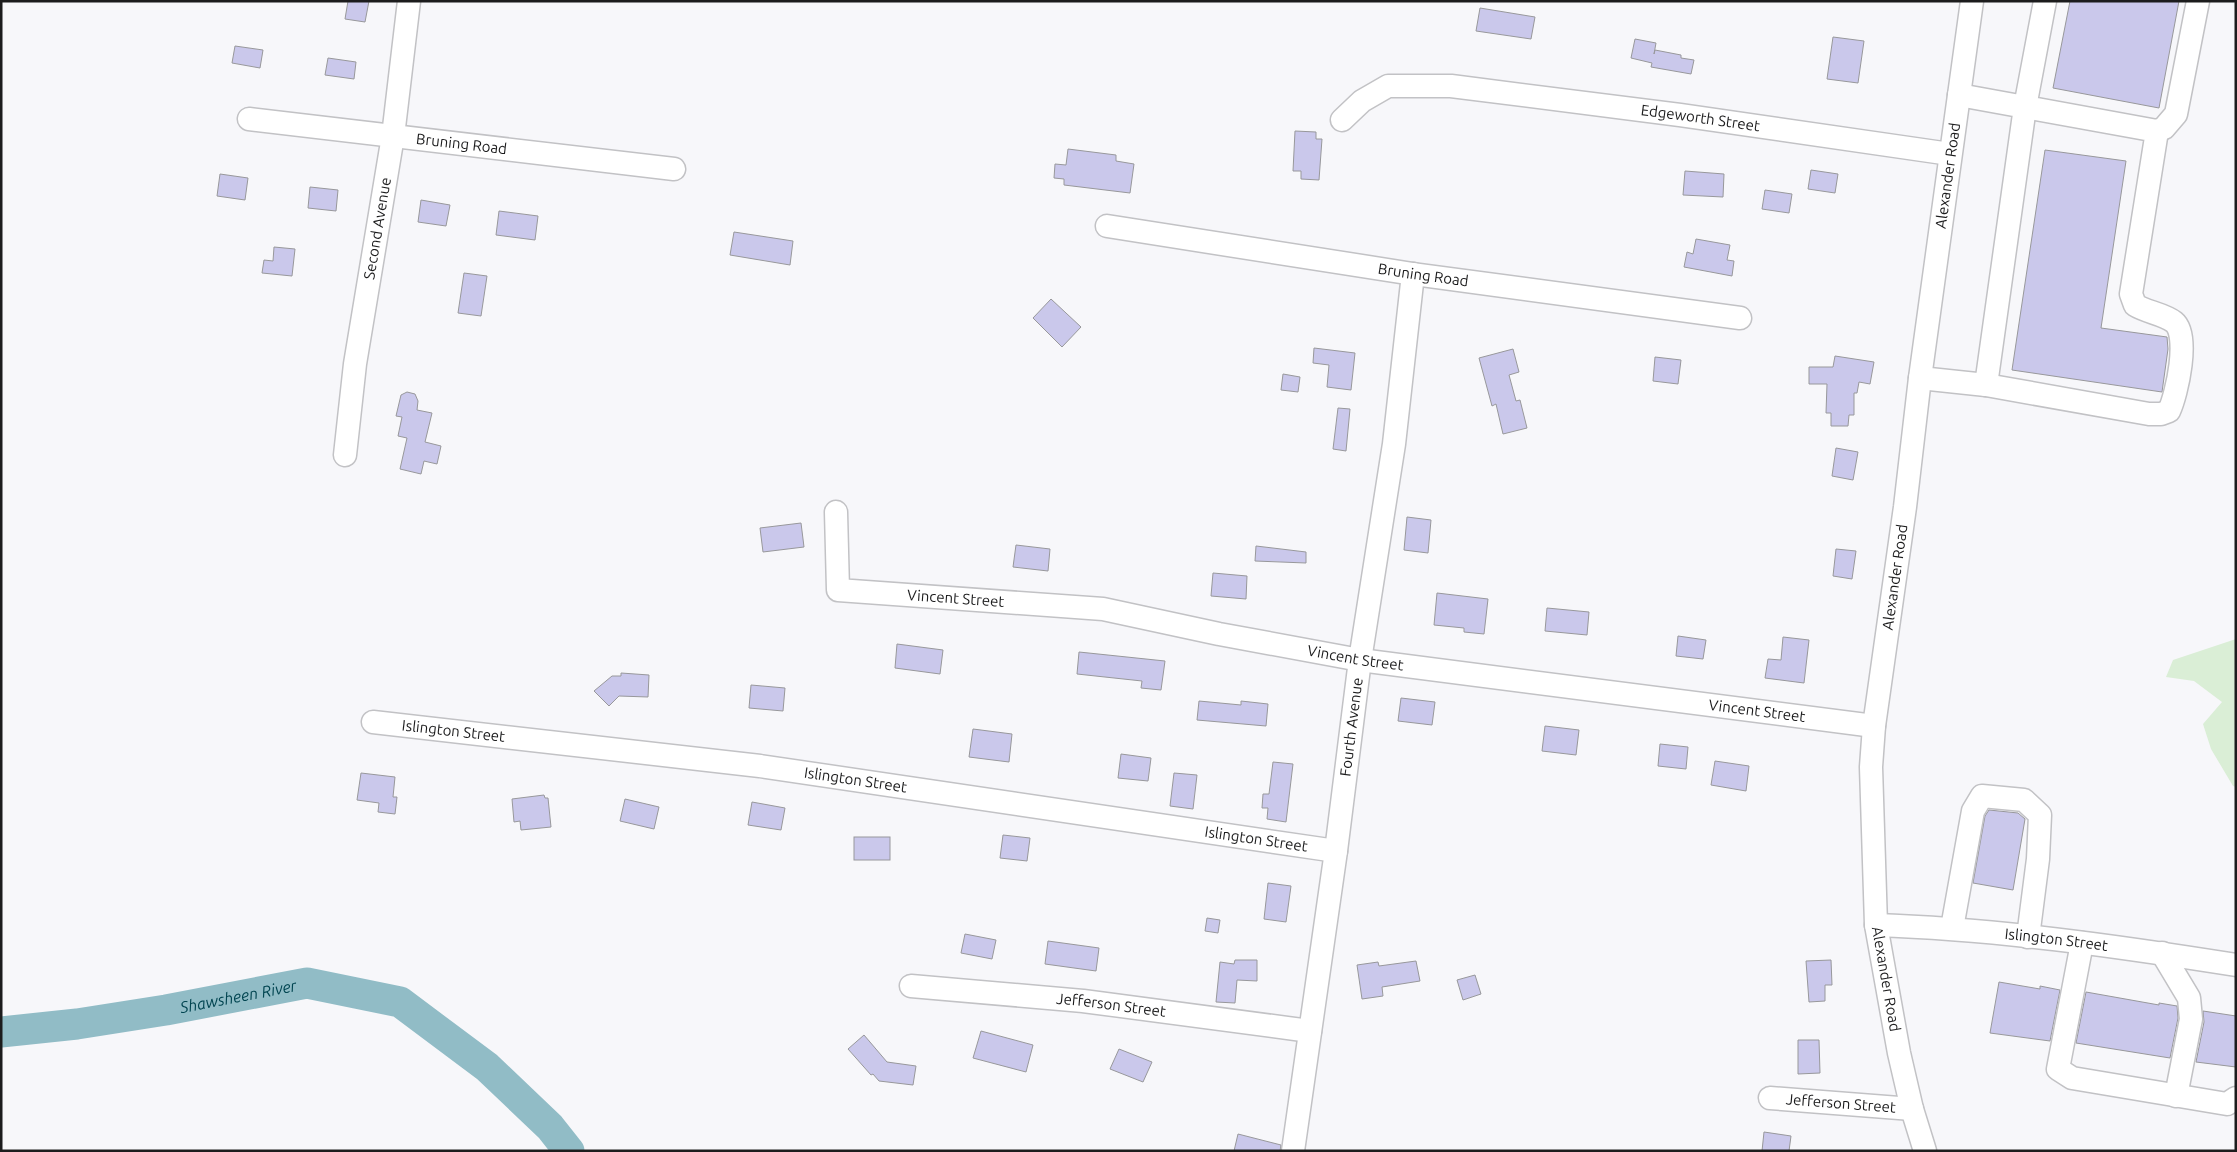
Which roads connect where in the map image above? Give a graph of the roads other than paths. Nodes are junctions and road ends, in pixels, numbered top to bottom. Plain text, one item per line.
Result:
1 (409, 1) edge
2 (1972, 1) edge
3 (2045, 1) edge
4 (2198, 1) edge
5 (1959, 95) junction
6 (2025, 108) junction
7 (248, 119) dead end
8 (1342, 120) dead end
9 (2157, 131) junction
10 (393, 136) junction
11 (1950, 154) junction
12 (674, 169) dead end
13 (1107, 226) dead end
14 (1413, 274) junction
15 (1740, 318) dead end
16 (1920, 378) junction
17 (1986, 385) junction
18 (345, 455) dead end
19 (836, 512) dead end
20 (1360, 660) junction
21 (373, 722) dead end
22 (1874, 726) junction
23 (1336, 851) junction
24 (1876, 924) junction
25 (1952, 928) junction
26 (2028, 937) junction
27 (2082, 943) junction
28 (2162, 953) junction
29 (2235, 965) edge
30 (911, 986) dead end
31 (1310, 1031) junction
32 (2176, 1096) junction
33 (1770, 1098) dead end
34 (2236, 1098) edge
35 (1912, 1109) junction
36 (1293, 1151) edge
37 (1925, 1151) edge

1 - 10 street, Second Avenue
2 - 5 street, Alexander Road
3 - 6 street
4 - 9 street
5 - 6 street
5 - 11 street, Alexander Road
6 - 9 street
6 - 17 street
7 - 10 street, Bruning Road
8 - 11 street, Edgeworth Street
9 - 17 street
10 - 12 street, Bruning Road
10 - 18 street, Second Avenue
11 - 16 street, Alexander Road
13 - 14 street, Bruning Road
14 - 15 street, Bruning Road
14 - 20 street, Fourth Avenue
16 - 17 street
16 - 22 street, Alexander Road
19 - 20 street, Vincent Street
20 - 22 street, Vincent Street
20 - 23 street, Fourth Avenue
21 - 23 street, Islington Street
22 - 24 street, Alexander Road
23 - 31 street, Fourth Avenue
24 - 25 street, Islington Street
24 - 35 street, Alexander Road
25 - 26 street, Islington Street
25 - 26 street
26 - 27 street, Islington Street
27 - 28 street, Islington Street
27 - 32 street
28 - 29 street, Islington Street
28 - 32 street
30 - 31 street, Jefferson Street
31 - 36 street, Fourth Avenue
32 - 34 street
33 - 35 street, Jefferson Street
35 - 37 street, Alexander Road

